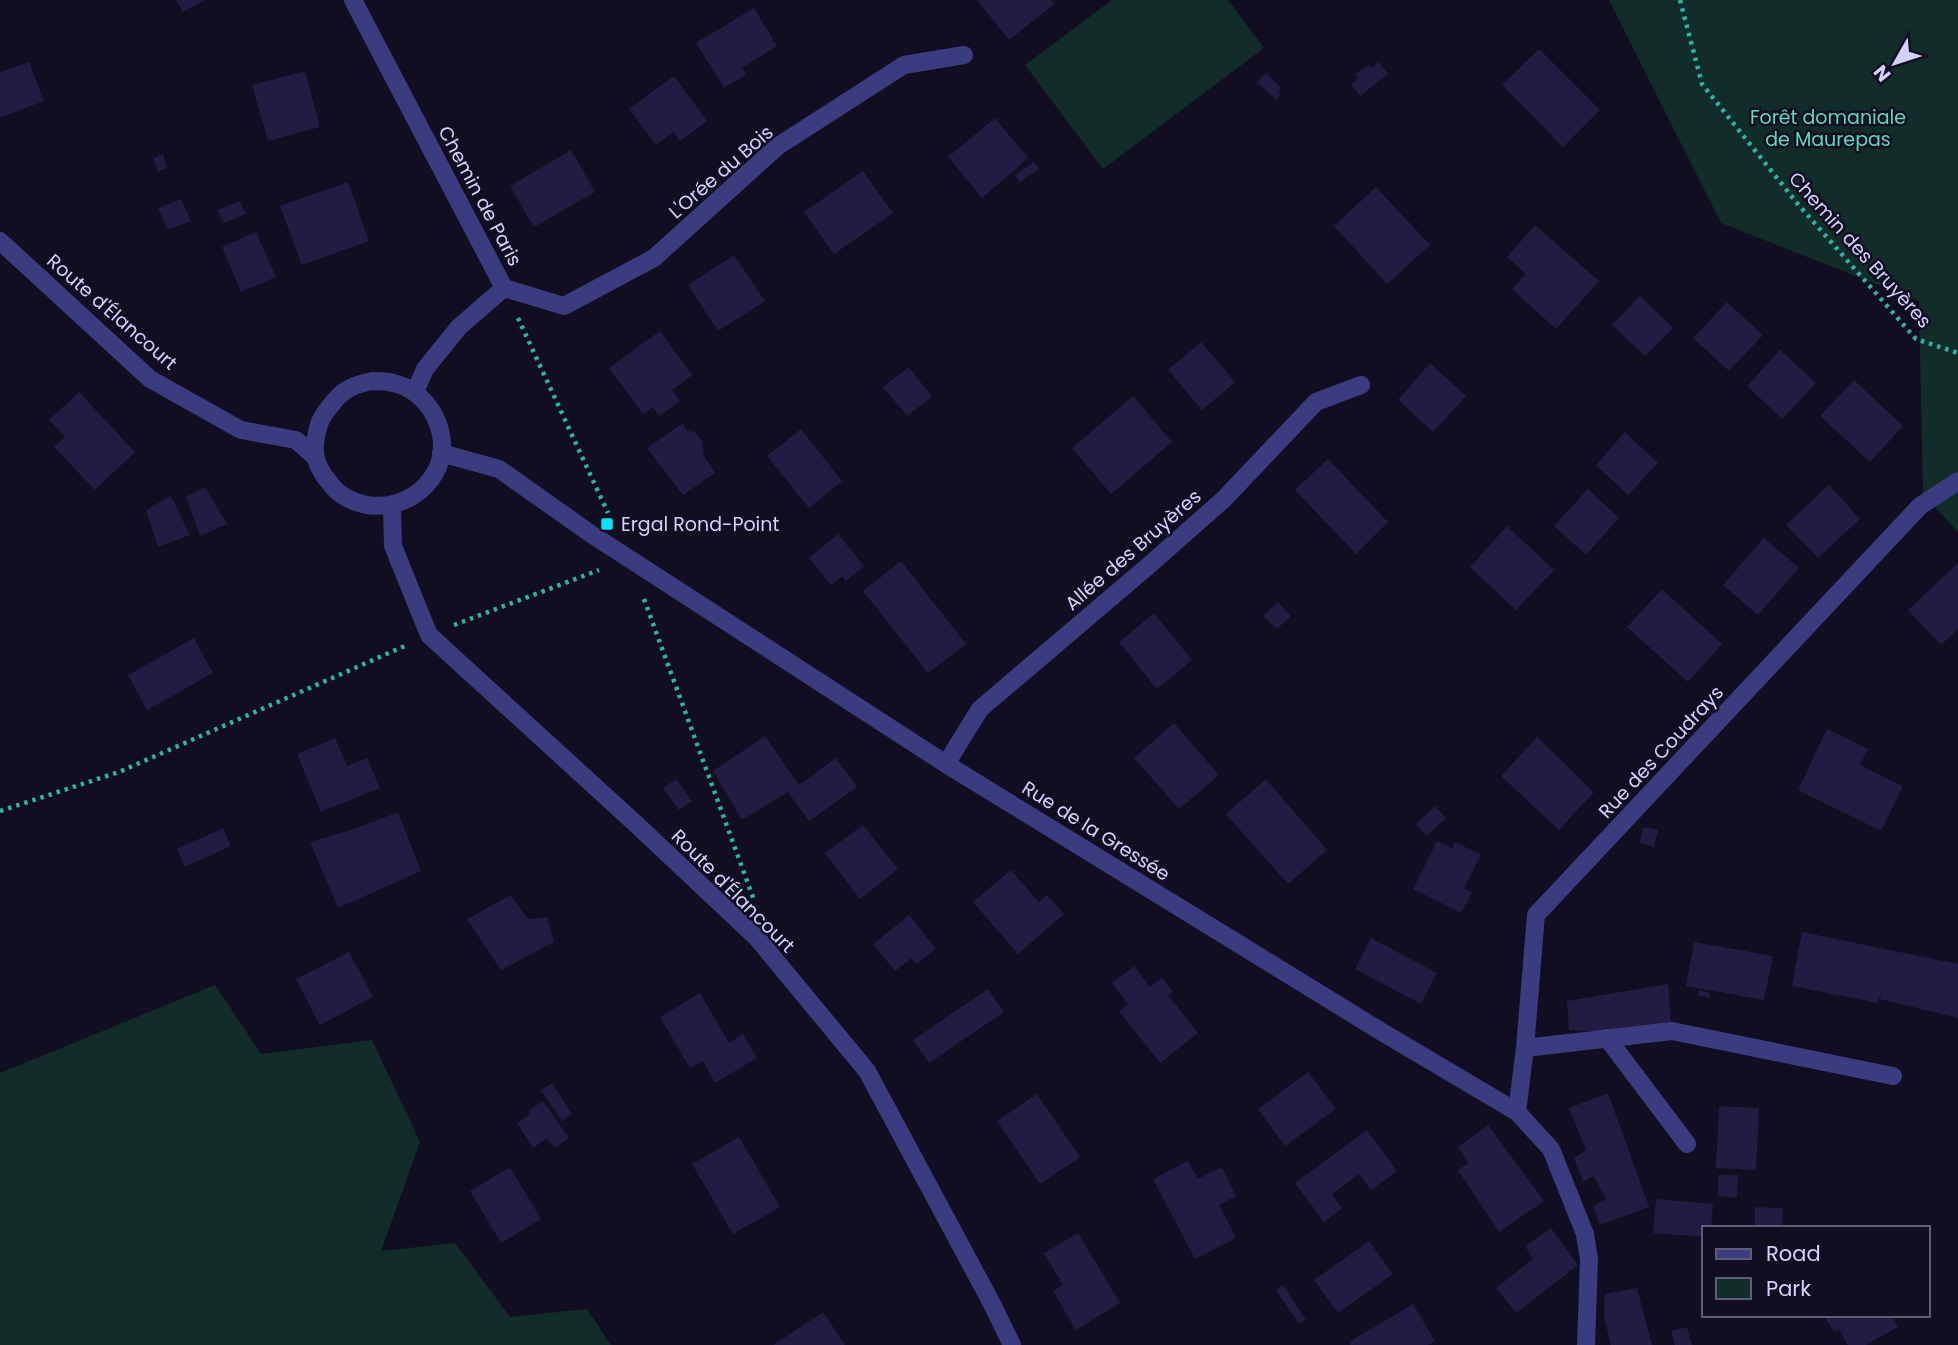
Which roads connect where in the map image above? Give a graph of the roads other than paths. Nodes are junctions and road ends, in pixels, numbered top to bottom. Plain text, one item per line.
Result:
1 (353, 0) edge
2 (964, 55) dead end
3 (0, 241) edge
4 (504, 288) junction
5 (1361, 385) dead end
6 (415, 392) junction
7 (441, 453) junction
8 (314, 456) junction
9 (1958, 481) edge
10 (392, 506) junction
11 (946, 764) junction
12 (1607, 1038) junction
13 (1525, 1048) junction
14 (1894, 1076) dead end
15 (1517, 1112) junction
16 (1687, 1144) dead end
17 (1012, 1345) edge
18 (1586, 1345) edge

1 - 4 street, Chemin de Paris
2 - 4 street, L'Orée du Bois
3 - 8 street, Route d'Élancourt
4 - 6 street, Chemin de Paris
5 - 11 street, Allée des Bruyères
6 - 7 street
6 - 8 street
7 - 10 street
7 - 11 street, Rue de la Gressée
8 - 10 street
9 - 13 street, Rue des Coudrays
10 - 17 street, Route d'Élancourt
11 - 15 street, Rue de la Gressée
12 - 13 street
12 - 14 street
12 - 16 street
13 - 15 street, Rue des Coudrays
15 - 18 street, Rue de la Gressée

